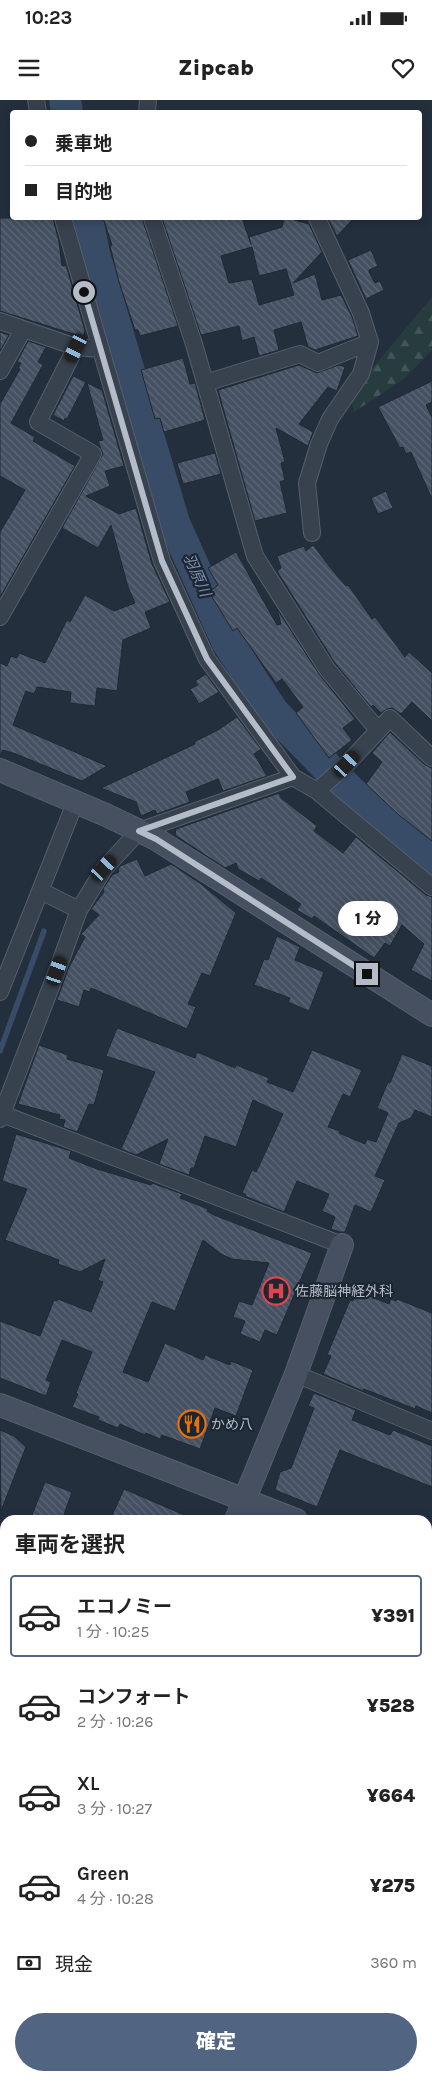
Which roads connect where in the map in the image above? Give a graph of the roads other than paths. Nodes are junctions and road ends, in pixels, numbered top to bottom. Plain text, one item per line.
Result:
1 (64, 220) edge
2 (153, 220) edge
3 (318, 220) edge
4 (0, 321) edge
5 (23, 330) junction
6 (370, 342) junction
7 (76, 348) junction
8 (100, 349) junction
9 (0, 371) edge
10 (205, 383) junction
11 (312, 533) dead end
12 (0, 617) edge
13 (378, 730) junction
14 (432, 758) edge
15 (0, 770) edge
16 (293, 777) junction
17 (318, 791) junction
18 (75, 803) junction
19 (139, 831) junction
20 (432, 887) edge
21 (41, 891) junction
22 (79, 910) junction
23 (0, 992) edge
24 (432, 1015) edge
25 (1, 1116) edge
26 (342, 1245) joint
27 (296, 1374) junction
28 (0, 1405) edge
29 (432, 1431) edge
30 (245, 1499) junction
31 (238, 1515) edge
32 (284, 1515) edge

1 - 8 street
2 - 10 street
3 - 6 street
4 - 5 street
5 - 7 street
5 - 9 street
6 - 10 street
6 - 11 street
7 - 8 street
7 - 12 street
8 - 16 street
10 - 13 street
13 - 14 street
13 - 17 street
15 - 18 street
16 - 17 street
16 - 19 street
17 - 20 street
18 - 19 street
18 - 21 street
19 - 22 street
19 - 24 street
21 - 22 street
21 - 23 street
22 - 25 street
25 - 26 street
26 - 27 street
27 - 29 street
27 - 30 street
28 - 30 street
30 - 31 street
30 - 32 street

